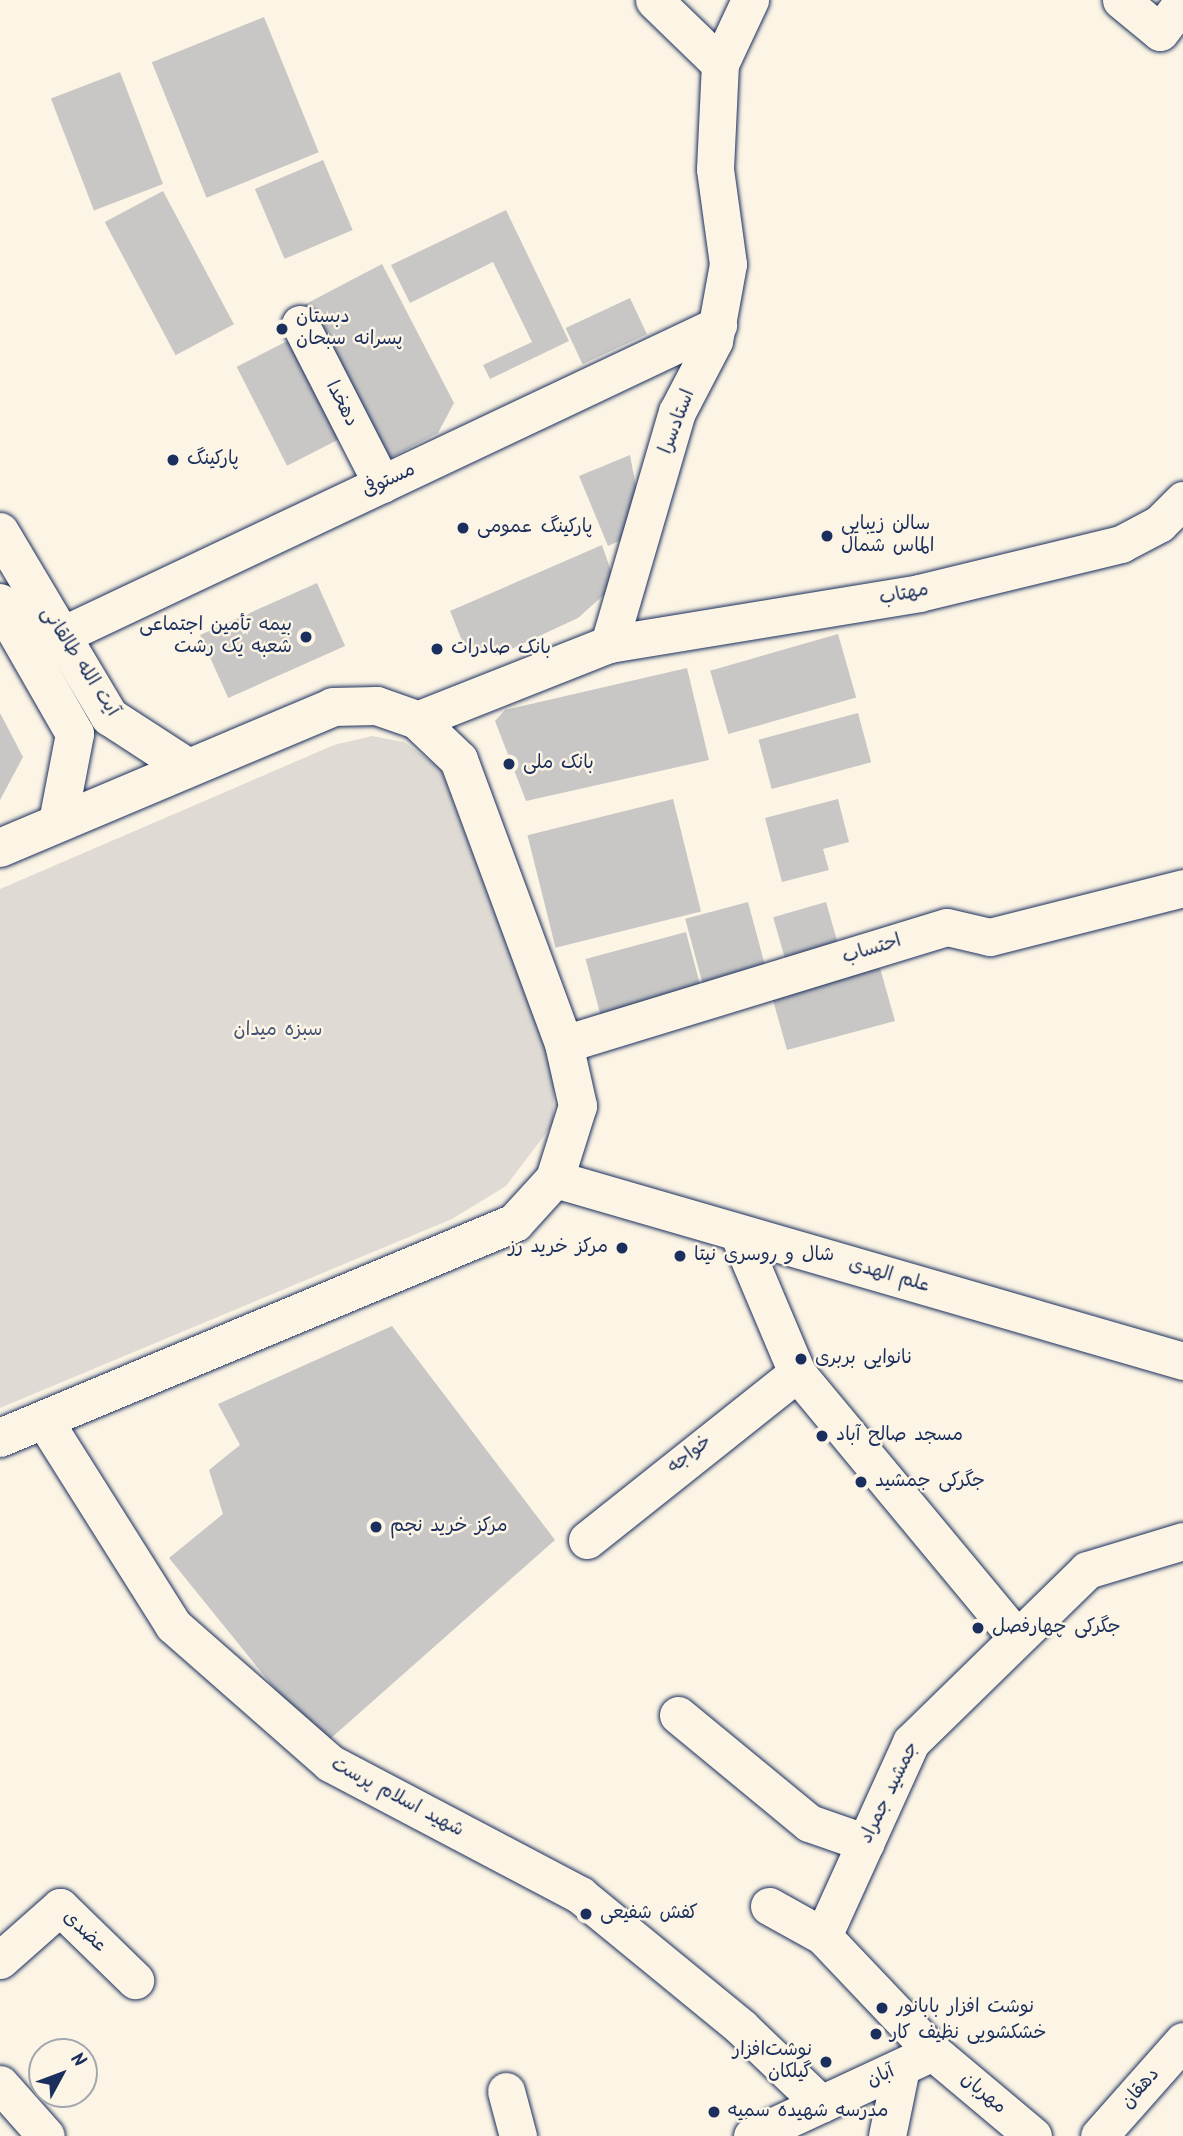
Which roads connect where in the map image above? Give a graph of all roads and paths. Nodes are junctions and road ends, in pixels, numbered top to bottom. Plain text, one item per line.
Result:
1 (654, 0) edge
2 (750, 0) edge
3 (1121, 0) edge
4 (1183, 2) edge
5 (720, 64) junction
6 (300, 324) dead end
7 (718, 325) junction
8 (382, 484) junction
9 (1183, 500) edge
10 (0, 532) edge
11 (4, 619) edge
12 (60, 636) junction
13 (609, 644) junction
14 (417, 720) junction
15 (134, 733) junction
16 (71, 756) junction
17 (184, 765) junction
18 (58, 822) junction
19 (0, 848) edge
20 (1183, 888) edge
21 (564, 1044) junction
22 (555, 1179) junction
23 (738, 1233) junction
24 (1183, 1362) edge
25 (797, 1373) junction
26 (44, 1420) junction
27 (0, 1438) edge
28 (587, 1540) dead end
29 (1183, 1541) edge
30 (1017, 1638) junction
31 (678, 1715) dead end
32 (866, 1843) junction
33 (769, 1906) dead end
34 (823, 1936) junction
35 (0, 1960) edge
36 (135, 1980) dead end
37 (1183, 2041) edge
38 (917, 2060) junction
39 (0, 2084) edge
40 (506, 2091) dead end
41 (821, 2104) junction
42 (46, 2136) edge
43 (518, 2136) edge
44 (752, 2136) edge
45 (887, 2136) edge
46 (1033, 2136) edge
47 (1099, 2136) edge

1 - 5 street
2 - 5 street, استادسرا
3 - 4 street
5 - 7 street, استادسرا
6 - 8 street, دهخدا
7 - 8 street, مستوفی
7 - 13 street, استادسرا
8 - 12 street, مستوفی
9 - 13 street, مهتاب
10 - 12 main road, آیت الله طالقانی
11 - 16 main road, آیت الله طالقانی
12 - 15 main road, آیت الله طالقانی
13 - 14 street
14 - 17 main road
14 - 21 main road
15 - 16 main road
15 - 17 main road, آیت الله طالقانی
16 - 18 main road, آیت الله طالقانی
17 - 18 main road
18 - 19 main road
20 - 21 street, احتساب
21 - 22 main road
22 - 23 street, علم الهدی
22 - 26 main road
23 - 24 street, علم الهدی
23 - 25 street
25 - 28 street, خواجه
25 - 30 street
26 - 27 main road
26 - 41 street, شهید اسلام پرست
29 - 30 street, جمشید جمراد
30 - 32 street, جمشید جمراد
31 - 32 street
32 - 34 street, جمشید جمراد
33 - 34 street
34 - 38 street
35 - 36 street, عضدی
37 - 47 street, دهقان
38 - 41 street, آبان
38 - 45 street
38 - 46 street, مهربان
39 - 42 street
40 - 43 street
41 - 44 street, آبان

